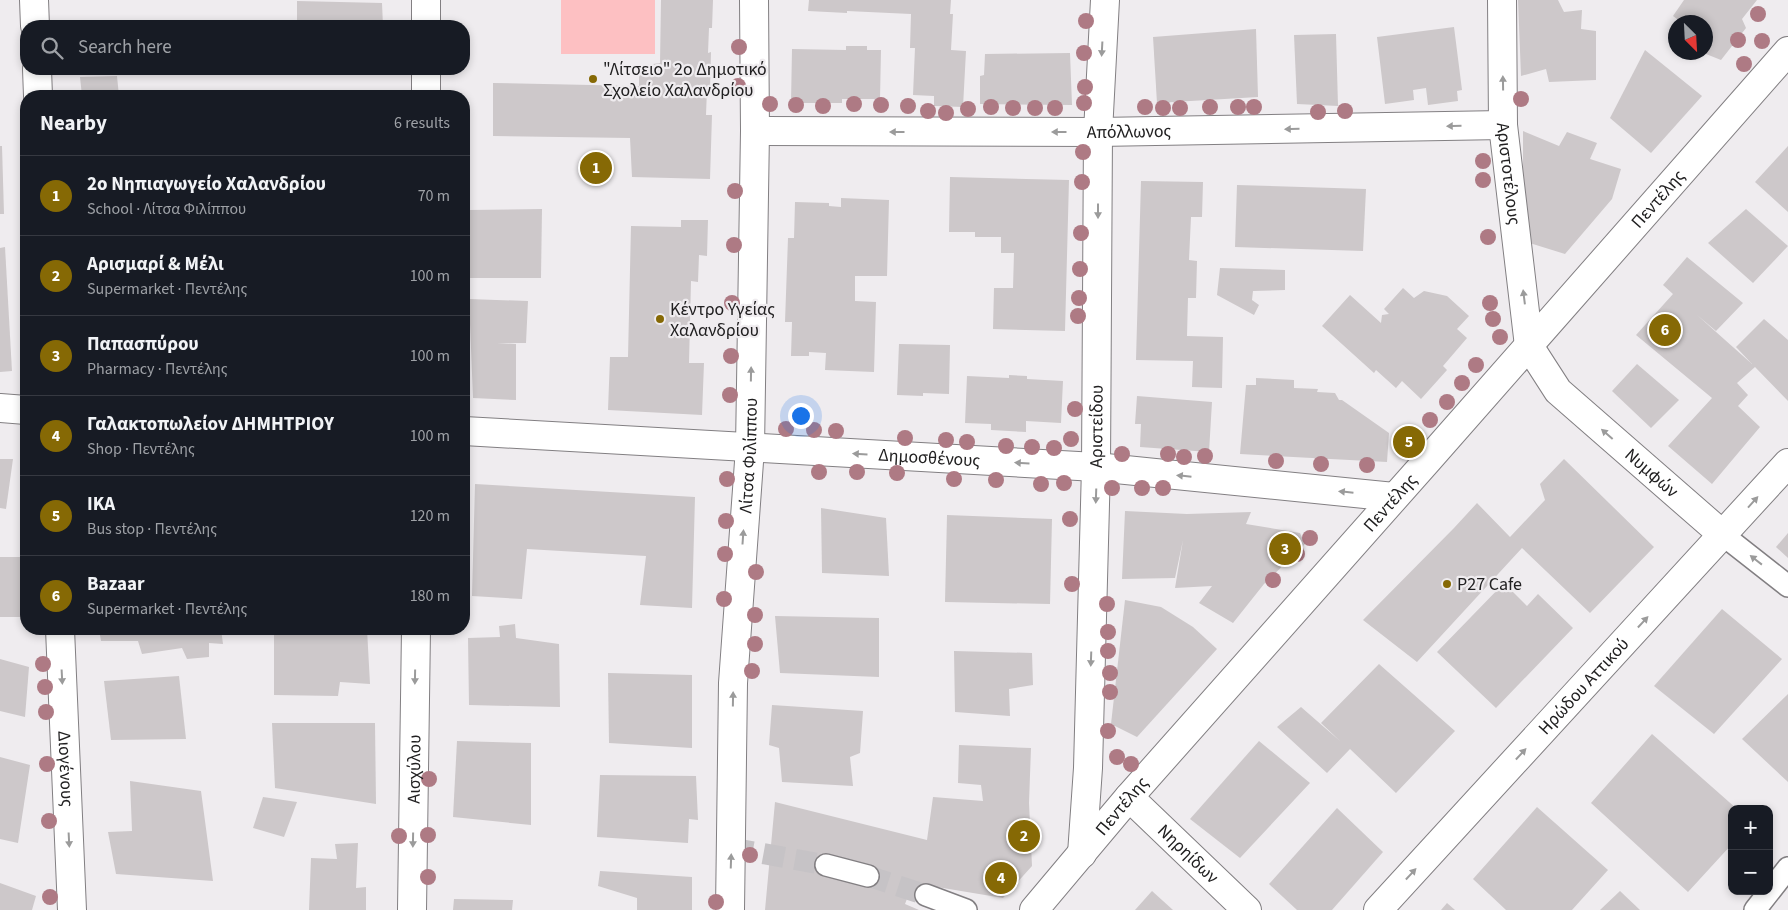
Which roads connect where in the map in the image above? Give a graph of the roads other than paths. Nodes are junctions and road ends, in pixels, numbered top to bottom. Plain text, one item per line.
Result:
1 (34, 0) edge
2 (426, 0) edge
3 (754, 0) edge
4 (1105, 0) edge
5 (1502, 0) edge
6 (35, 20) edge
7 (426, 20) edge
8 (1788, 50) edge
9 (37, 75) edge
10 (426, 75) edge
11 (38, 90) edge
12 (426, 90) edge
13 (1503, 125) junction
14 (755, 131) junction
15 (1098, 132) junction
16 (1529, 346) junction
17 (0, 408) edge
18 (20, 410) edge
19 (470, 430) edge
20 (750, 448) junction
21 (1788, 463) edge
22 (1096, 467) junction
23 (1394, 497) junction
24 (1723, 535) junction
25 (1788, 586) edge
26 (60, 635) edge
27 (416, 635) edge
28 (1129, 798) junction
29 (1082, 854) junction
30 (826, 865) tunnel mouth
31 (1788, 868) edge
32 (868, 876) tunnel mouth
33 (926, 895) tunnel mouth
34 (72, 910) edge
35 (412, 910) edge
36 (730, 910) edge
37 (966, 910) edge
38 (1034, 910) edge
39 (1247, 910) edge
40 (1378, 910) edge
41 (1754, 910) edge

1 - 6 street
2 - 7 street
3 - 14 street, Λίτσα Φιλίππου
4 -> 15 street, Αριστείδου
13 -> 5 street, Αριστοτέλους
8 - 16 street, Πεντέλης
9 - 11 street
10 - 12 street
13 -> 15 street, Απόλλωνος
16 -> 13 street, Αριστοτέλους
15 -> 14 street, Απόλλωνος
20 -> 14 street, Λίτσα Φιλίππου
15 -> 22 street, Αριστείδου
16 - 23 street, Πεντέλης
24 -> 16 street, Νυμφών
17 - 18 street
19 - 20 street, Δημοσθένους
22 -> 20 street, Δημοσθένους
36 -> 20 street, Λίτσα Φιλίππου
24 -> 21 street, Ηρώδου Αττικού
23 -> 22 street, Δημοσθένους
22 -> 29 street, Αριστείδου
23 - 28 street, Πεντέλης
25 -> 24 street, Νυμφών
40 -> 24 street, Ηρώδου Αττικού
26 -> 34 street, Διογένους
27 -> 35 street, Αισχύλου
28 - 29 street, Πεντέλης
28 - 39 street, Νηρηίδων
29 - 38 street, Πεντέλης
30 - 32 street
31 - 41 street
33 - 37 street

